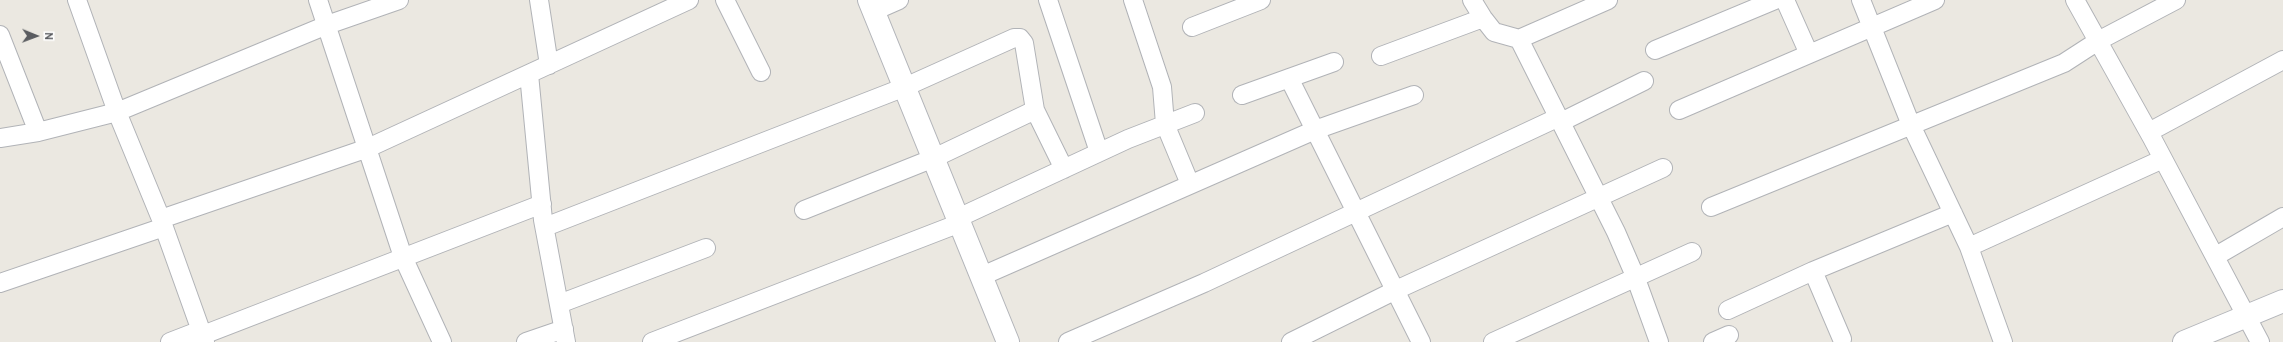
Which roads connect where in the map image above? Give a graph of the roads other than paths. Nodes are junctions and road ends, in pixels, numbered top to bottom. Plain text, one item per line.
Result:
1 (77, 0) edge
2 (318, 0) edge
3 (399, 0) edge
4 (539, 0) edge
5 (689, 0) edge
6 (725, 0) edge
7 (899, 0) edge
8 (1048, 0) edge
9 (1133, 0) edge
10 (1261, 0) edge
11 (1472, 0) edge
12 (1608, 0) edge
13 (1775, 0) edge
14 (1785, 0) edge
15 (1861, 0) edge
16 (1935, 0) edge
17 (2075, 0) edge
18 (2176, 0) edge
19 (1236, 4) edge
20 (872, 5) edge
21 (1483, 18) junction
22 (327, 25) junction
23 (1873, 26) junction
24 (1192, 27) dead end
25 (0, 35) edge
26 (1519, 39) junction
27 (2098, 41) junction
28 (1654, 50) dead end
29 (1809, 54) junction
30 (1381, 56) dead end
31 (2283, 60) edge
32 (1334, 62) dead end
33 (549, 65) junction
34 (761, 72) dead end
35 (529, 74) junction
36 (1289, 78) junction
37 (1644, 81) dead end
38 (905, 87) junction
39 (1242, 95) dead end
40 (1414, 95) dead end
41 (1035, 110) junction
42 (1679, 110) dead end
43 (117, 112) junction
44 (1195, 113) dead end
45 (1560, 119) junction
46 (1165, 124) junction
47 (1911, 124) junction
48 (1315, 130) junction
49 (38, 132) junction
50 (2149, 132) junction
51 (0, 138) edge
52 (368, 148) junction
53 (1099, 152) junction
54 (934, 158) junction
55 (2163, 159) junction
56 (1663, 168) dead end
57 (1064, 169) junction
58 (1190, 184) junction
59 (1599, 198) junction
60 (542, 204) junction
61 (1711, 207) dead end
62 (804, 210) dead end
63 (1356, 212) junction
64 (1953, 214) junction
65 (2283, 217) edge
66 (959, 221) junction
67 (162, 223) junction
68 (545, 227) junction
69 (1969, 247) junction
70 (706, 248) dead end
71 (1692, 252) dead end
72 (2216, 256) junction
73 (403, 258) junction
74 (1813, 271) junction
75 (982, 276) junction
76 (1635, 276) junction
77 (0, 283) edge
78 (1396, 290) junction
79 (2283, 301) edge
80 (559, 304) junction
81 (1728, 310) dead end
82 (2248, 316) junction
83 (565, 335) edge
84 (203, 336) edge
85 (1842, 338) dead end
86 (170, 342) edge
87 (442, 342) edge
88 (526, 342) edge
89 (652, 342) edge
90 (1008, 342) edge
91 (1068, 342) edge
92 (1291, 342) edge
93 (1420, 342) edge
94 (1493, 342) edge
95 (1659, 342) edge
96 (2003, 342) edge
97 (2184, 342) edge
98 (2260, 342) edge

1 - 43 street
2 - 22 street
3 - 22 street
4 - 33 street
5 - 33 street
6 - 34 street
7 - 20 street
8 - 53 street
9 - 46 street
10 - 19 street
11 - 21 street
12 - 26 street
13 - 28 street
14 - 29 street
15 - 23 street
16 - 23 street
17 - 27 street
18 - 27 street
19 - 24 street
20 - 38 street
21 - 26 street
21 - 30 street
22 - 43 street
22 - 52 street
23 - 29 street
23 - 47 street
25 - 49 street
26 - 45 street
27 - 47 street
27 - 50 street
29 - 42 street
31 - 50 street
32 - 36 street
33 - 35 street
35 - 52 street
35 - 60 street
36 - 39 street
36 - 48 street
37 - 45 street
38 - 41 street
38 - 54 street
38 - 68 street
40 - 48 street
41 - 54 street
41 - 57 street
43 - 49 street
43 - 67 street
44 - 46 street
45 - 59 street
45 - 63 street
46 - 53 street
46 - 58 street
47 - 61 street
47 - 64 street
48 - 58 street
48 - 63 street
49 - 51 street
50 - 55 street
52 - 67 street
52 - 73 street
53 - 57 street
54 - 62 street
54 - 66 street
55 - 69 street
55 - 72 street
56 - 59 street
57 - 66 street
58 - 75 street
59 - 76 street
59 - 78 street
60 - 68 street
60 - 73 street
63 - 78 street
63 - 91 street
64 - 69 street
64 - 74 street
65 - 72 street
66 - 75 street
66 - 89 street
67 - 77 street
67 - 84 street
68 - 80 street
69 - 96 street
70 - 80 street
71 - 76 street
72 - 82 street
73 - 84 street
73 - 87 street
74 - 81 street
74 - 85 street
75 - 90 street
76 - 94 street
76 - 95 street
78 - 92 street
78 - 93 street
79 - 82 street
80 - 83 street
82 - 97 street
82 - 98 street
83 - 88 street
84 - 86 street

